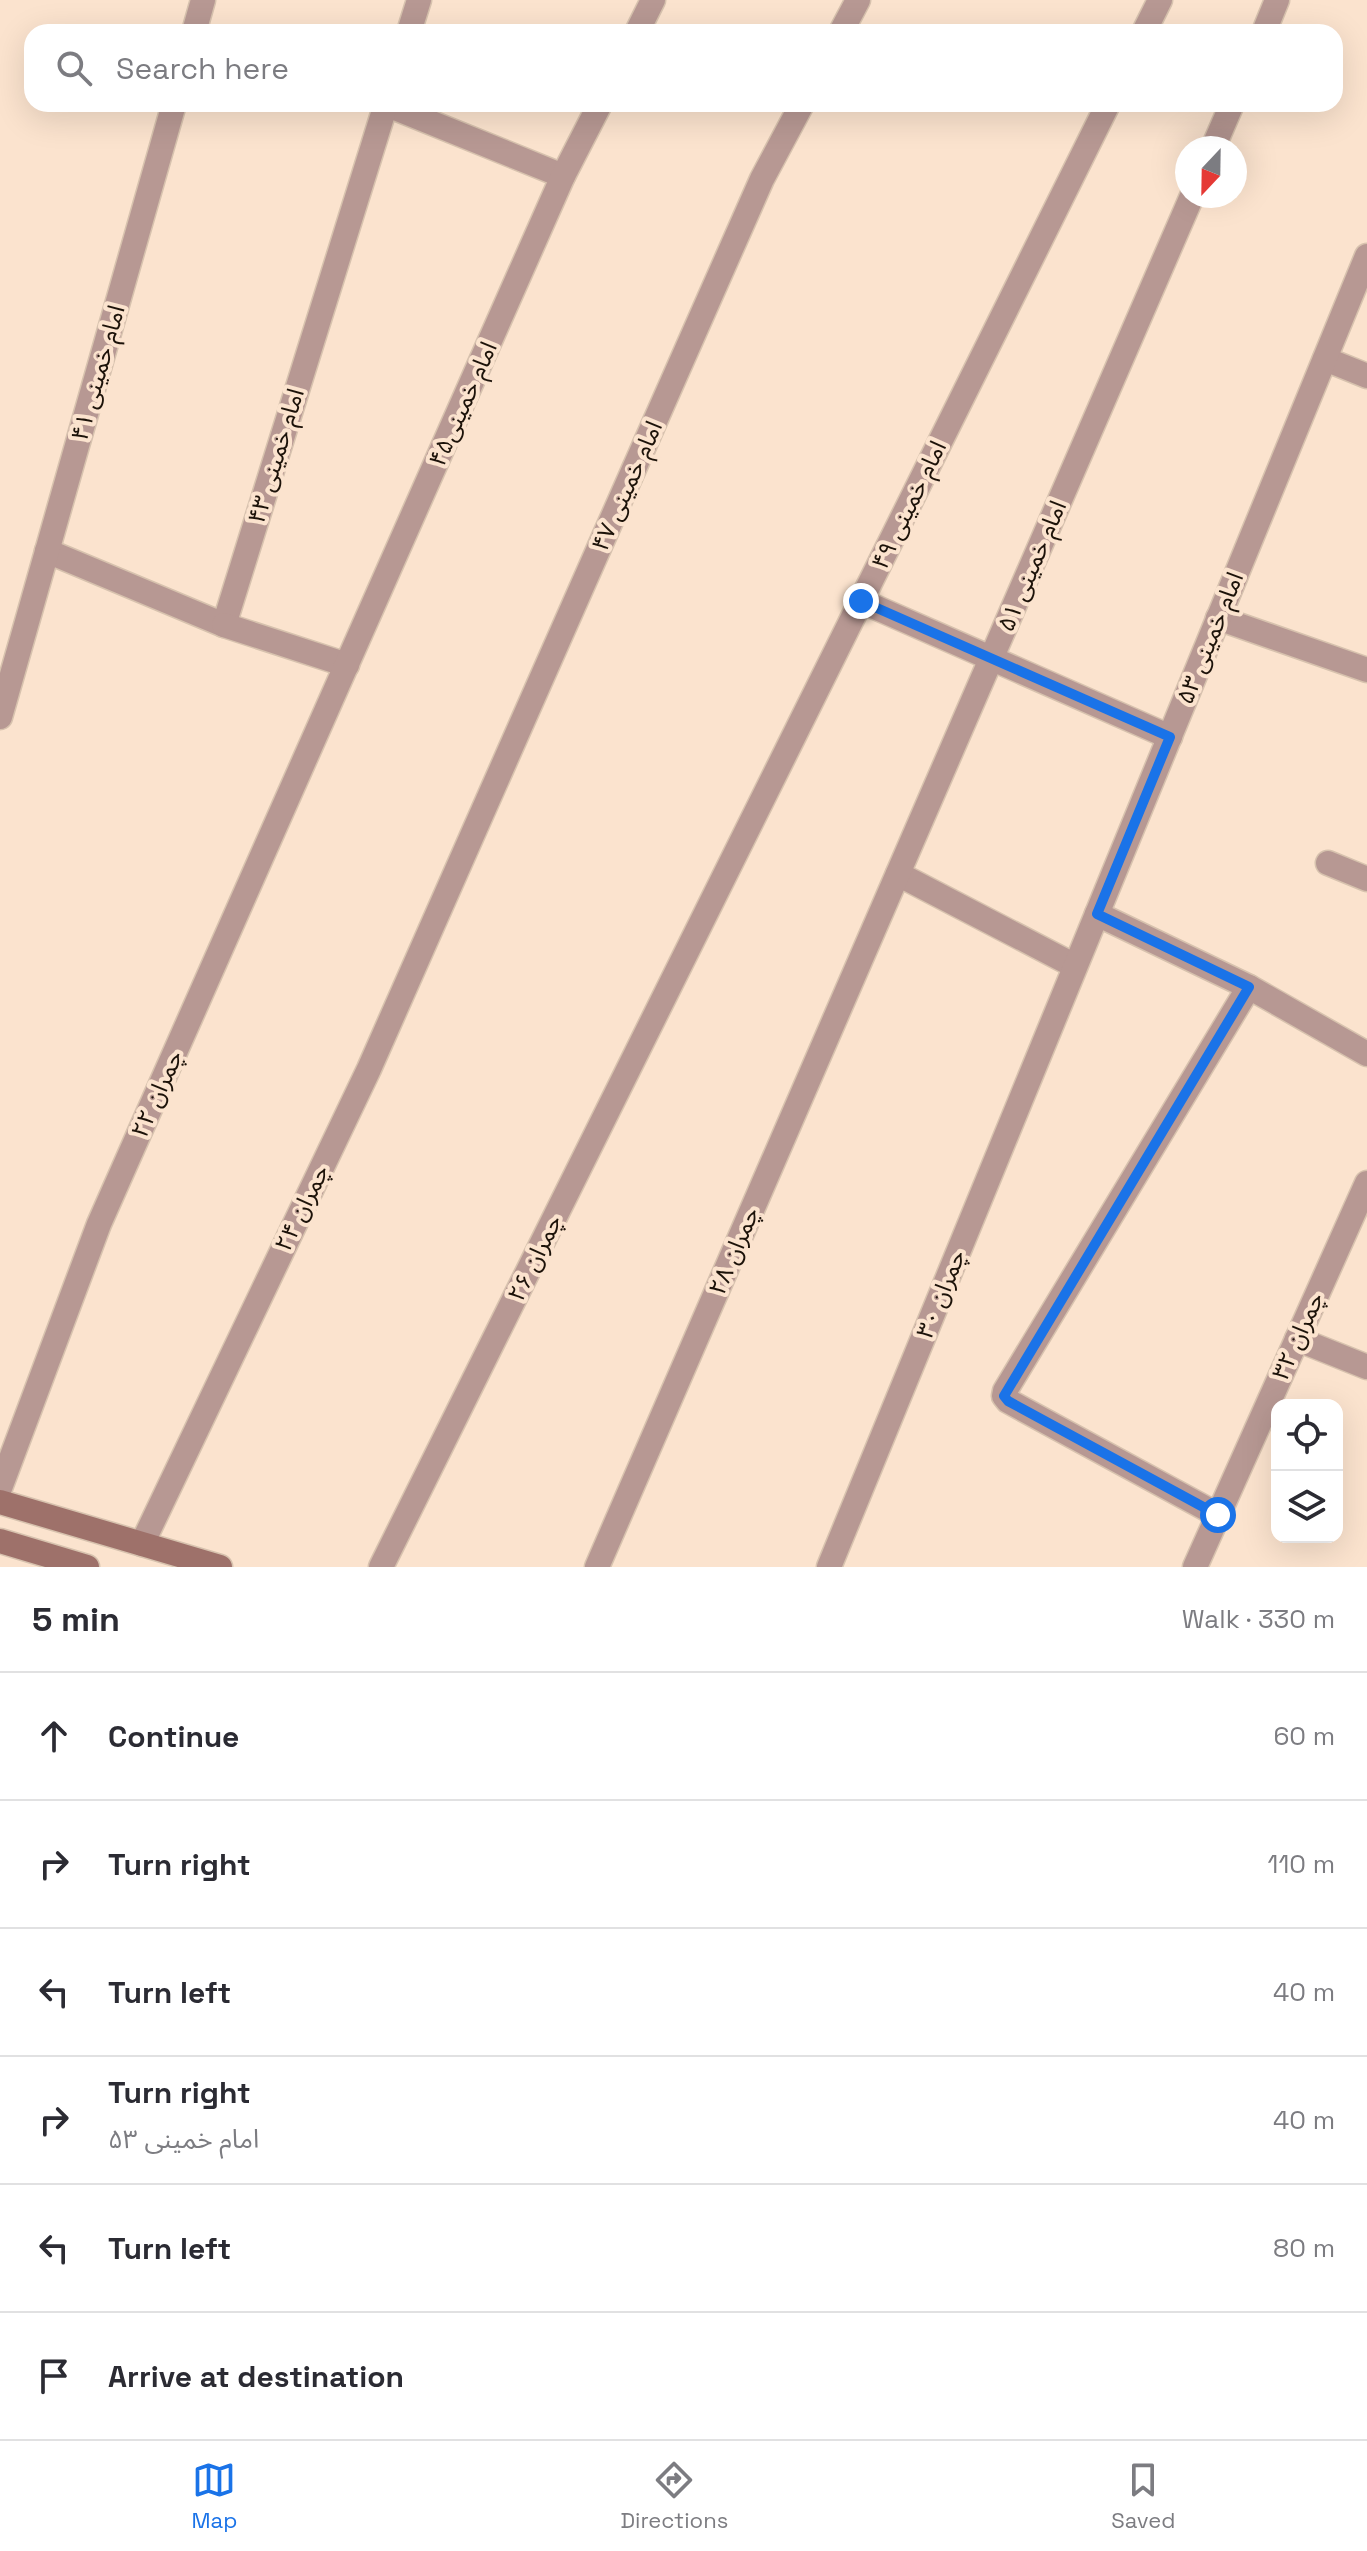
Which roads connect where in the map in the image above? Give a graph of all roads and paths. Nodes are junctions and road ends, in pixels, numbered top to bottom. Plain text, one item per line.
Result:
1 (203, 0) edge
2 (419, 0) edge
3 (653, 0) edge
4 (858, 0) edge
5 (1160, 0) edge
6 (1277, 0) edge
7 (196, 24) edge
8 (412, 24) edge
9 (641, 24) edge
10 (845, 24) edge
11 (1148, 24) edge
12 (1267, 24) edge
13 (172, 112) edge
14 (384, 112) edge
15 (406, 112) edge
16 (596, 112) edge
17 (798, 112) edge
18 (1104, 112) edge
19 (1229, 112) edge
20 (1218, 136) edge
21 (563, 176) junction
22 (1187, 208) edge
23 (1367, 256) edge
24 (1325, 359) junction
25 (1367, 376) edge
26 (47, 551) junction
27 (861, 601) junction
28 (1218, 618) junction
29 (224, 625) junction
30 (992, 659) junction
31 (347, 665) junction
32 (1367, 670) edge
33 (329, 705) joint
34 (0, 717) edge
35 (1170, 737) junction
36 (1328, 863) dead end
37 (457, 870) joint
38 (898, 874) junction
39 (1367, 879) edge
40 (1097, 914) junction
41 (871, 936) joint
42 (688, 948) joint
43 (1075, 966) junction
44 (1249, 987) junction
45 (1053, 1021) joint
46 (1367, 1054) edge
47 (1367, 1183) edge
48 (1297, 1339) junction
49 (1367, 1367) edge
50 (0, 1488) edge
51 (0, 1502) edge
52 (29, 1510) junction
53 (1218, 1515) junction
54 (8, 1544) edge
55 (142, 1544) junction
56 (87, 1567) edge
57 (220, 1567) edge
58 (381, 1567) edge
59 (597, 1567) edge
60 (829, 1567) edge
61 (1195, 1567) edge

1 - 7 street
2 - 8 street
3 - 9 street
4 - 10 street
5 - 11 street
6 - 12 street
13 - 26 street, امام خمینی ۴۱
14 - 29 street, امام خمینی ۴۳
15 - 21 street
16 - 21 street, امام خمینی۴۵
17 - 37 street, امام خمینی ۴۷
18 - 27 street, امام خمینی ۴۹
19 - 20 street
21 - 31 street, امام خمینی۴۵
22 - 30 street, امام خمینی ۵۱
23 - 24 street, امام خمینی ۵۳
24 - 25 street
24 - 28 street, امام خمینی ۵۳
26 - 29 street
26 - 34 street, امام خمینی ۴۱
27 - 30 street
27 - 42 street, امام خمینی ۴۹
28 - 32 street
28 - 35 street, امام خمینی ۵۳
29 - 31 street
30 - 35 street
30 - 38 street, امام خمینی ۵۱
31 - 33 street, امام خمینی۴۵
33 - 50 street, چمران ۲۲
35 - 40 street, امام خمینی ۵۳
36 - 39 street
37 - 55 street, چمران ۲۴
38 - 41 street, امام خمینی ۵۱
38 - 43 street
40 - 43 street, امام خمینی ۵۳
40 - 44 street
41 - 59 street, چمران ۲۸
42 - 58 street, چمران ۲۶
43 - 45 street, امام خمینی ۵۳
44 - 46 street
44 - 53 street
45 - 60 street, چمران ۳۰
47 - 48 street, چمران ۳۲
48 - 49 street
48 - 53 street, چمران ۳۲
51 - 52 main road
52 - 54 main road
52 - 55 main road
53 - 61 street, چمران ۳۲
54 - 56 main road
55 - 57 main road

